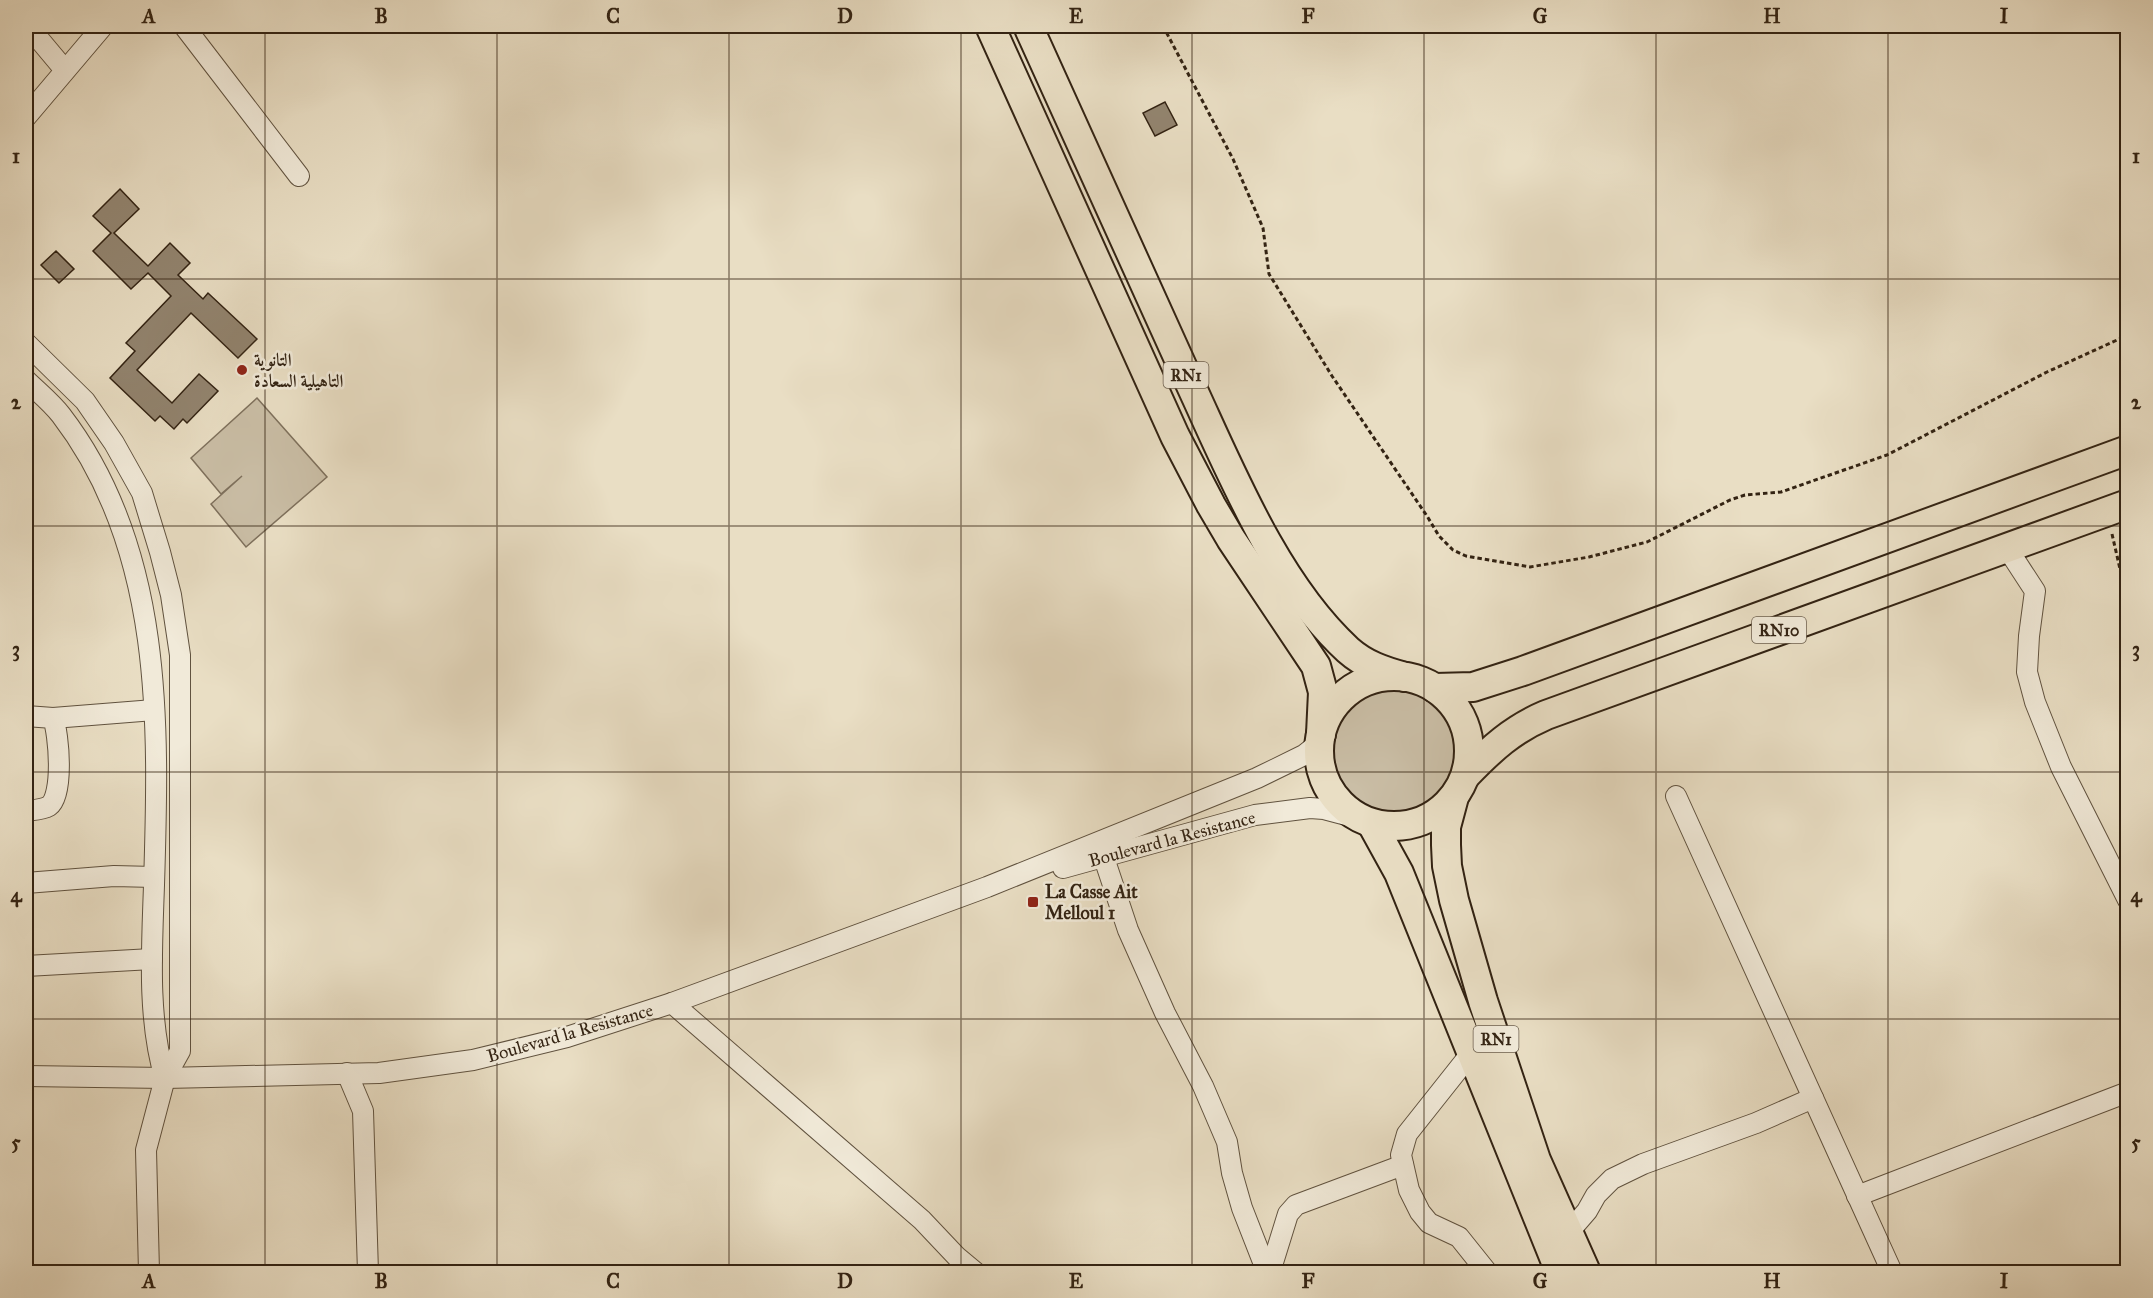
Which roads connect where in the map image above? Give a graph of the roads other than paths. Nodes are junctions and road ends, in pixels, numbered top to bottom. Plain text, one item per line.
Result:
1 (28, 26) edge
2 (103, 26) edge
3 (183, 26) edge
4 (990, 26) edge
5 (1028, 26) edge
6 (64, 69) junction
7 (26, 117) edge
8 (298, 176) dead end
9 (26, 344) edge
10 (42, 357) junction
11 (26, 374) edge
12 (26, 380) edge
13 (2127, 450) edge
14 (2118, 508) edge
15 (2007, 548) junction
16 (1405, 677) junction
17 (1435, 688) junction
18 (154, 710) junction
19 (26, 716) edge
20 (53, 718) junction
21 (1320, 739) junction
22 (1460, 786) junction
23 (1676, 796) dead end
24 (26, 811) edge
25 (1365, 821) junction
26 (1104, 858) junction
27 (154, 877) junction
28 (26, 883) edge
29 (987, 887) junction
30 (2127, 900) edge
31 (152, 959) junction
32 (26, 966) edge
33 (672, 1003) junction
34 (1472, 1052) junction
35 (346, 1073) junction
36 (379, 1073) junction
37 (26, 1076) edge
38 (165, 1078) junction
39 (2127, 1092) edge
40 (1813, 1098) junction
41 (363, 1111) junction
42 (1403, 1165) junction
43 (1857, 1196) junction
44 (1568, 1233) junction
45 (952, 1265) edge
46 (148, 1272) edge
47 (368, 1272) edge
48 (975, 1272) edge
49 (1268, 1272) edge
50 (1487, 1272) edge
51 (1560, 1272) edge
52 (1586, 1272) edge
53 (1892, 1272) edge

1 - 6 street
2 - 6 street
3 - 8 street
4 - 21 highway, RN1
5 - 16 highway, RN1
6 - 7 street
9 - 10 street
10 - 11 street
10 - 38 street
12 - 18 street
13 - 17 highway
14 - 15 highway, RN10
15 - 22 highway, RN10
15 - 30 street
16 - 17 highway, RN1
16 - 21 highway, RN1
17 - 22 highway, RN1
18 - 20 street
18 - 27 street
19 - 20 street
20 - 24 street
21 - 25 highway, RN1
21 - 29 street, Boulevard la Resistance
22 - 25 highway
22 - 44 highway, RN1
23 - 40 street
25 - 26 street, Boulevard la Resistance
25 - 34 highway, RN1
26 - 29 street, Boulevard la Resistance
26 - 49 street
27 - 28 street
27 - 31 street
29 - 33 street, Boulevard la Resistance
31 - 32 street
31 - 38 street
33 - 36 street, Boulevard la Resistance
33 - 45 street
34 - 42 street
34 - 51 highway, RN1
35 - 36 street, Boulevard la Resistance
35 - 38 street, Boulevard la Resistance
35 - 41 street
36 - 41 street
37 - 38 street, Boulevard la Resistance
38 - 46 street
39 - 43 street
40 - 43 street
40 - 44 street
41 - 47 street
42 - 49 street
42 - 50 street
43 - 53 street
44 - 52 highway, RN1
45 - 48 street

